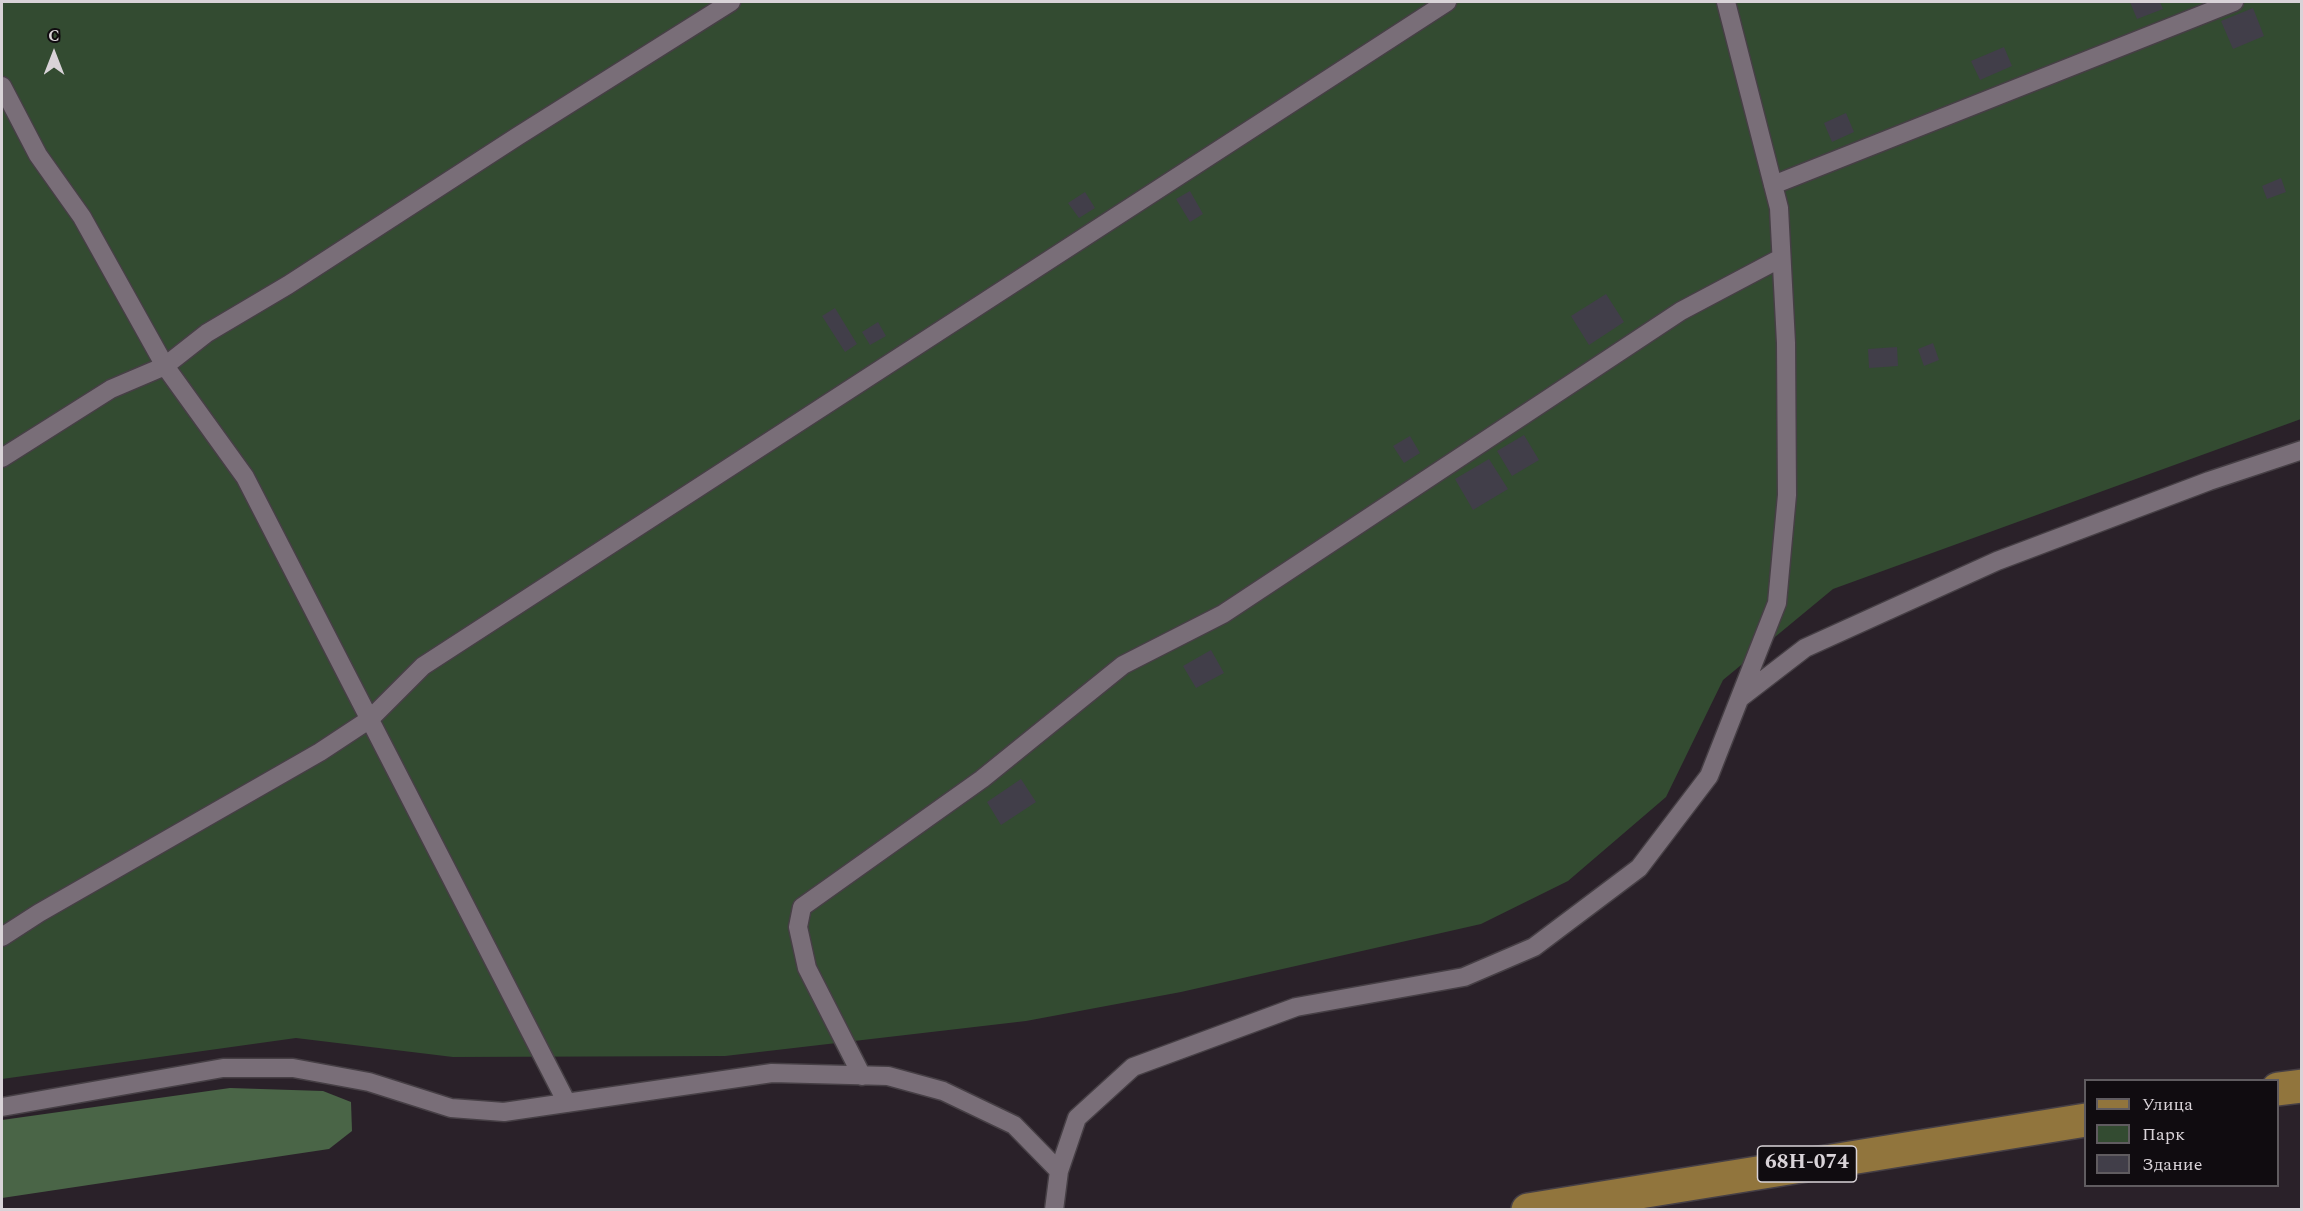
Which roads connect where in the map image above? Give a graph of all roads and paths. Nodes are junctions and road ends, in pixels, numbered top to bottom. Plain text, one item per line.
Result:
1 (731, 2) edge
2 (1447, 2) edge
3 (1726, 2) edge
4 (2234, 2) edge
5 (2, 86) edge
6 (1773, 185) junction
7 (1781, 258) junction
8 (165, 366) junction
9 (2301, 450) edge
10 (2, 458) edge
11 (1739, 699) junction
12 (369, 719) junction
13 (2, 937) edge
14 (862, 1076) junction
15 (2301, 1086) edge
16 (2279, 1089) edge
17 (567, 1103) junction
18 (2, 1107) edge
19 (2084, 1120) edge
20 (1059, 1171) junction
21 (1054, 1209) edge
22 (1528, 1209) edge

1 - 8 lane
2 - 12 lane
3 - 6 lane
4 - 6 lane
5 - 8 lane
6 - 7 lane
7 - 11 lane
7 - 14 lane
8 - 10 lane
8 - 12 lane
9 - 11 lane
11 - 20 lane
12 - 13 lane
12 - 17 lane
14 - 17 lane
14 - 20 lane
15 - 16 main road
17 - 18 lane
19 - 22 main road, 68Н-074
20 - 21 lane

